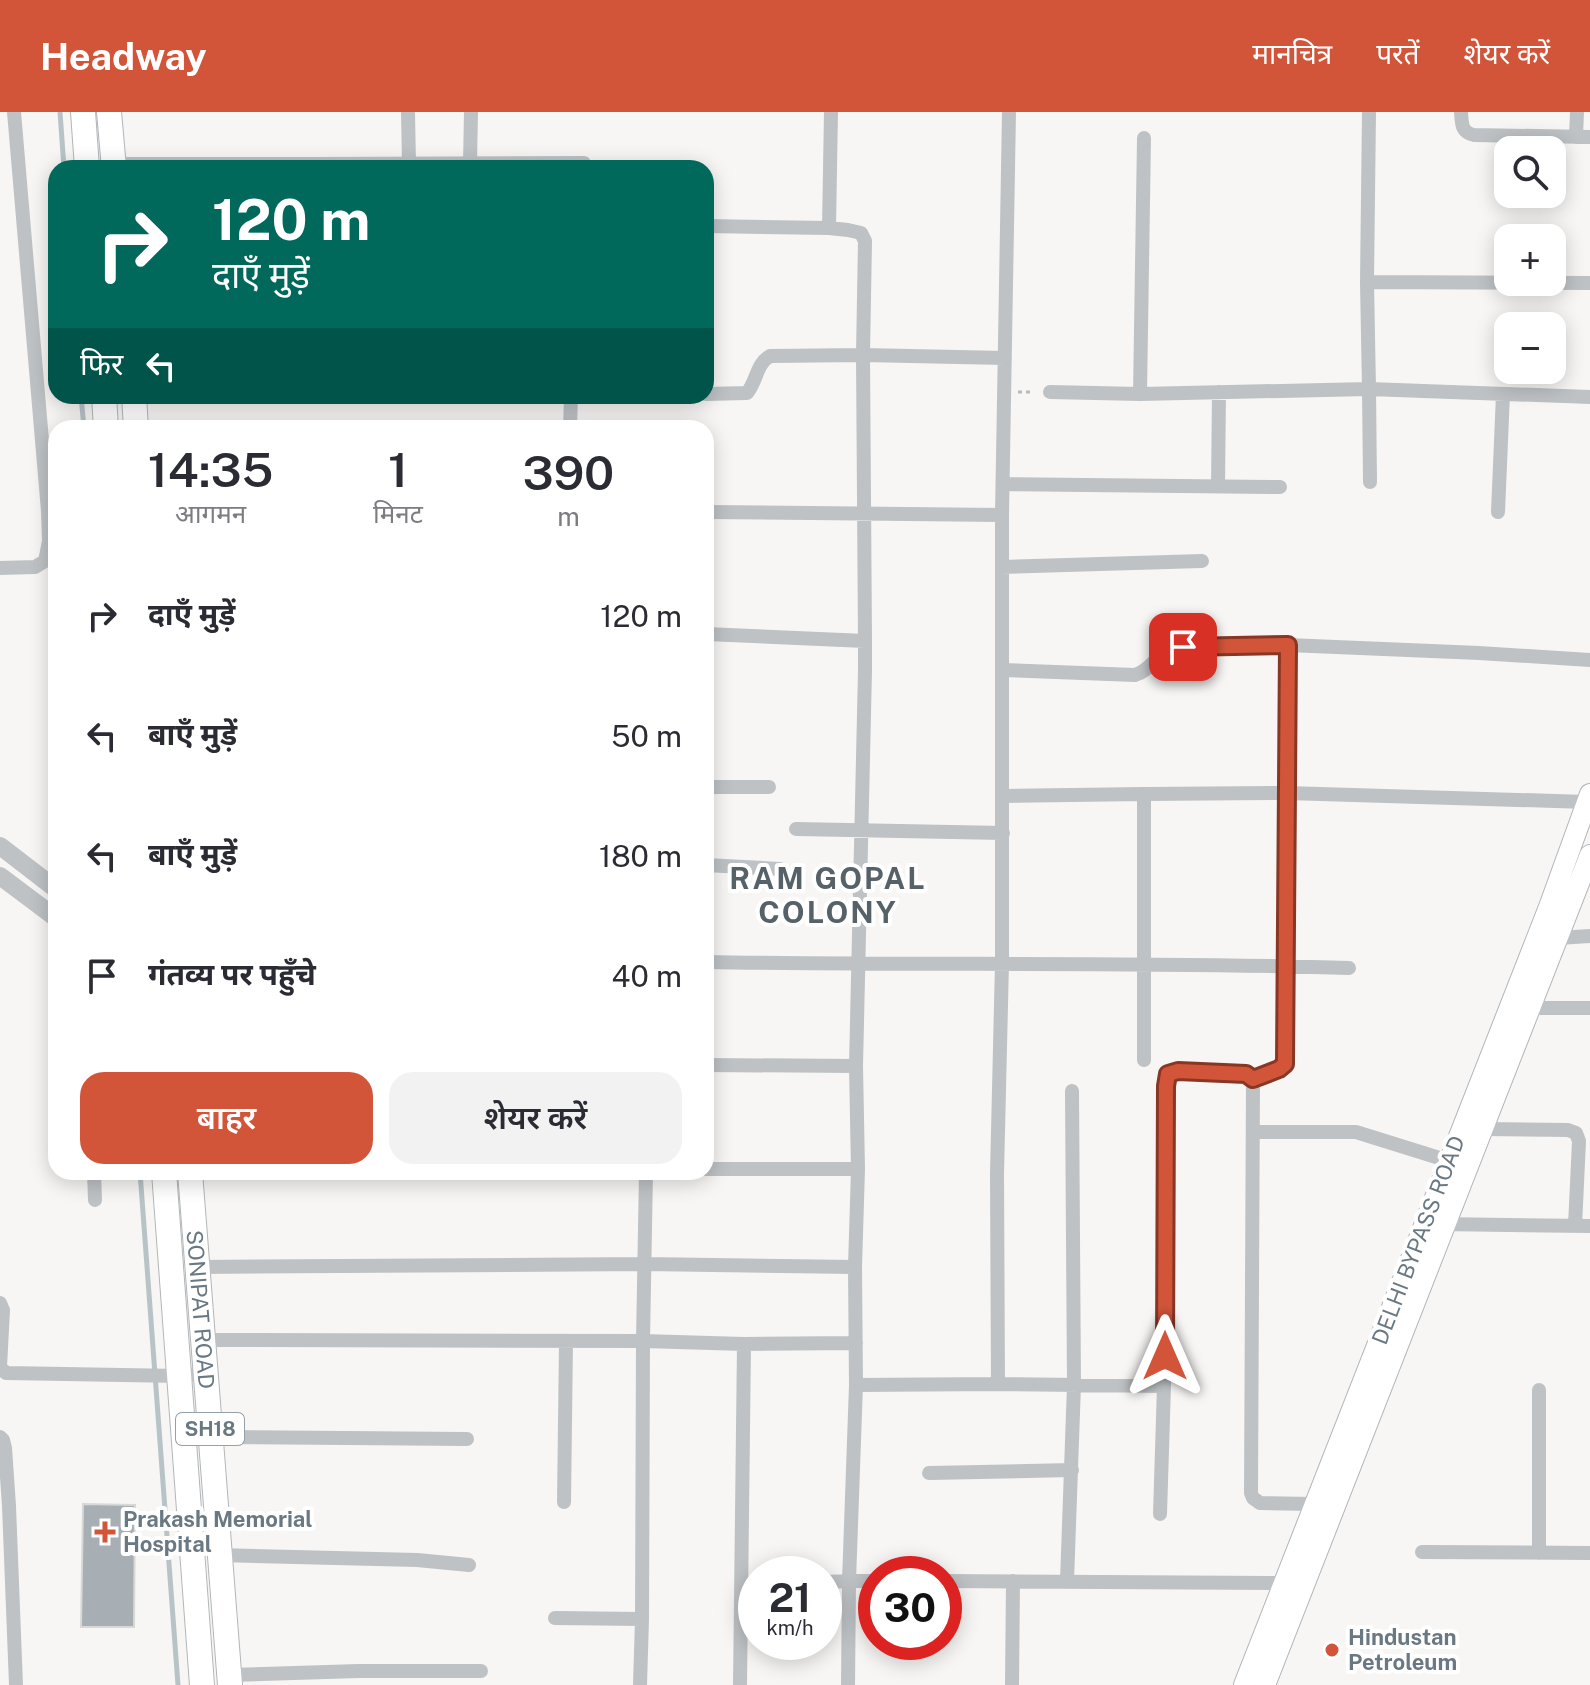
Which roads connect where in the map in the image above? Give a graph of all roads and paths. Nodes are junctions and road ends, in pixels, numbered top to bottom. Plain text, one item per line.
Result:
1 (14, 112) edge
2 (83, 112) edge
3 (109, 112) edge
4 (408, 112) edge
5 (471, 112) edge
6 (831, 112) edge
7 (1009, 112) edge
8 (1369, 112) edge
9 (1461, 112) edge
10 (1577, 112) edge
11 (1583, 137) edge
12 (1144, 138) dead end
13 (86, 160) edge
14 (113, 160) edge
15 (409, 160) edge
16 (470, 160) edge
17 (714, 226) edge
18 (829, 228) junction
19 (1367, 282) junction
20 (1590, 283) edge
21 (863, 355) junction
22 (1005, 358) junction
23 (1369, 389) junction
24 (1004, 392) junction
25 (1050, 392) joint
26 (1219, 392) junction
27 (714, 394) edge
28 (1140, 394) junction
29 (1503, 394) junction
30 (1590, 397) edge
31 (1370, 482) dead end
32 (1003, 484) junction
33 (1218, 486) junction
34 (1280, 487) dead end
35 (714, 512) edge
36 (1498, 512) dead end
37 (864, 514) junction
38 (1002, 515) junction
39 (48, 518) edge
40 (48, 546) edge
41 (1202, 561) dead end
42 (1002, 567) junction
43 (0, 568) edge
44 (714, 634) edge
45 (865, 641) junction
46 (1288, 645) junction
47 (1590, 660) edge
48 (1002, 670) junction
49 (714, 787) edge
50 (769, 787) dead end
51 (1287, 793) junction
52 (1144, 794) junction
53 (1002, 796) junction
54 (1588, 798) edge
55 (796, 829) dead end
56 (863, 830) junction
57 (1003, 833) junction
58 (0, 846) edge
59 (1590, 855) edge
60 (714, 865) edge
61 (780, 869) dead end
62 (0, 876) edge
63 (48, 883) edge
64 (48, 912) edge
65 (1590, 936) edge
66 (1558, 938) junction
67 (714, 962) edge
68 (1002, 963) junction
69 (859, 965) junction
70 (1143, 966) junction
71 (1286, 966) junction
72 (1349, 968) dead end
73 (1531, 1008) junction
74 (1590, 1008) edge
75 (1144, 1060) dead end
76 (714, 1065) edge
77 (856, 1066) junction
78 (1253, 1079) junction
79 (1072, 1091) dead end
80 (1483, 1129) junction
81 (1253, 1132) junction
82 (1449, 1161) junction
83 (714, 1169) edge
84 (858, 1169) junction
85 (94, 1180) edge
86 (165, 1180) edge
87 (191, 1180) edge
88 (646, 1180) edge
89 (95, 1200) dead end
90 (1425, 1224) junction
91 (1446, 1224) junction
92 (1582, 1226) edge
93 (645, 1264) junction
94 (198, 1267) junction
95 (855, 1267) junction
96 (0, 1303) edge
97 (203, 1340) junction
98 (643, 1341) junction
99 (566, 1342) junction
100 (856, 1343) junction
101 (744, 1344) junction
102 (205, 1373) junction
103 (180, 1376) junction
104 (998, 1384) junction
105 (856, 1385) junction
106 (1074, 1385) junction
107 (1164, 1386) junction
108 (1539, 1390) dead end
109 (0, 1437) edge
110 (210, 1437) junction
111 (467, 1439) dead end
112 (1072, 1470) junction
113 (929, 1473) dead end
114 (564, 1502) dead end
115 (1315, 1504) junction
116 (4, 1506) edge
117 (1160, 1514) dead end
118 (1422, 1552) dead end
119 (1539, 1553) junction
120 (1590, 1553) edge
121 (218, 1555) junction
122 (740, 1556) edge
123 (469, 1565) dead end
124 (842, 1581) edge
125 (849, 1581) junction
126 (858, 1581) edge
127 (962, 1581) edge
128 (1013, 1581) junction
129 (1067, 1581) junction
130 (1282, 1583) junction
131 (555, 1618) dead end
132 (642, 1619) junction
133 (7, 1629) edge
134 (740, 1660) edge
135 (481, 1671) dead end
136 (359, 1678) edge
137 (230, 1680) edge
138 (16, 1685) edge
139 (202, 1685) edge
140 (640, 1685) edge
141 (740, 1685) edge
142 (848, 1685) edge
143 (1012, 1685) edge
144 (1244, 1685) edge
145 (1265, 1685) edge

1 - 39 street
2 - 13 main road
3 - 14 main road
4 - 15 street
5 - 16 street
6 - 18 street
7 - 22 street
8 - 19 street
9 - 11 street
10 - 11 street
12 - 28 street
17 - 18 street
18 - 21 street
19 - 20 street
19 - 23 street
21 - 22 street
21 - 27 street
21 - 37 street
22 - 24 street
23 - 26 street
23 - 29 street
23 - 31 street
24 - 25 path
24 - 32 street
25 - 28 street
26 - 28 street
26 - 33 street
29 - 30 street
29 - 36 street
32 - 33 street
32 - 38 street
33 - 34 street
35 - 37 street
37 - 38 street
37 - 45 street
38 - 42 street
40 - 43 street
41 - 42 street
42 - 48 street
44 - 45 street
45 - 56 street
46 - 47 street
46 - 48 street
46 - 51 street
48 - 53 street
49 - 50 street
51 - 52 street
51 - 54 street
51 - 71 street
52 - 53 street
52 - 70 street
53 - 57 street
54 - 82 main road, DELHI BYPASS ROAD
55 - 56 street
56 - 57 street
56 - 69 street
57 - 68 street
58 - 63 street
59 - 66 main road, DELHI BYPASS ROAD
60 - 61 street
62 - 64 street
65 - 66 street
66 - 73 main road, DELHI BYPASS ROAD
67 - 69 street
68 - 69 street
68 - 70 street
68 - 104 street
69 - 77 street
70 - 71 street
70 - 75 street
71 - 72 street
71 - 78 street
73 - 74 street
73 - 80 main road, DELHI BYPASS ROAD
76 - 77 street
77 - 84 street
78 - 81 street
78 - 107 street
79 - 106 street
80 - 91 main road, DELHI BYPASS ROAD
80 - 92 street
81 - 82 street
81 - 115 street
82 - 90 main road, DELHI BYPASS ROAD
83 - 84 street
84 - 95 street
85 - 89 street
86 - 103 main road, SONIPAT ROAD / SH18
87 - 94 main road, SONIPAT ROAD / SH18
88 - 93 street
90 - 91 street
90 - 115 main road, DELHI BYPASS ROAD
91 - 92 street
91 - 145 main road, DELHI BYPASS ROAD
93 - 94 street
93 - 95 street
93 - 98 street
94 - 97 main road, SONIPAT ROAD / SH18
95 - 100 street
96 - 103 street
97 - 99 street
97 - 102 main road, SONIPAT ROAD / SH18
98 - 99 street
98 - 101 street
98 - 132 street
99 - 114 street
100 - 101 street
100 - 105 street
101 - 122 street
102 - 103 street
102 - 110 main road, SONIPAT ROAD / SH18
103 - 139 main road, SONIPAT ROAD / SH18
104 - 105 street
104 - 106 street
105 - 125 street
106 - 107 street
106 - 112 street
107 - 117 street
108 - 119 street
109 - 116 street
110 - 111 street
110 - 121 main road, SONIPAT ROAD / SH18
112 - 113 street
112 - 129 street
115 - 130 main road, DELHI BYPASS ROAD
116 - 133 street
118 - 119 street
119 - 120 street
121 - 123 street
121 - 137 main road, SONIPAT ROAD / SH18
124 - 125 street
125 - 126 street
125 - 142 street
127 - 128 street
128 - 129 street
128 - 143 street
129 - 130 street
130 - 144 main road, DELHI BYPASS ROAD
131 - 132 street
132 - 140 street
133 - 138 street
134 - 141 street
135 - 136 street
136 - 137 street

